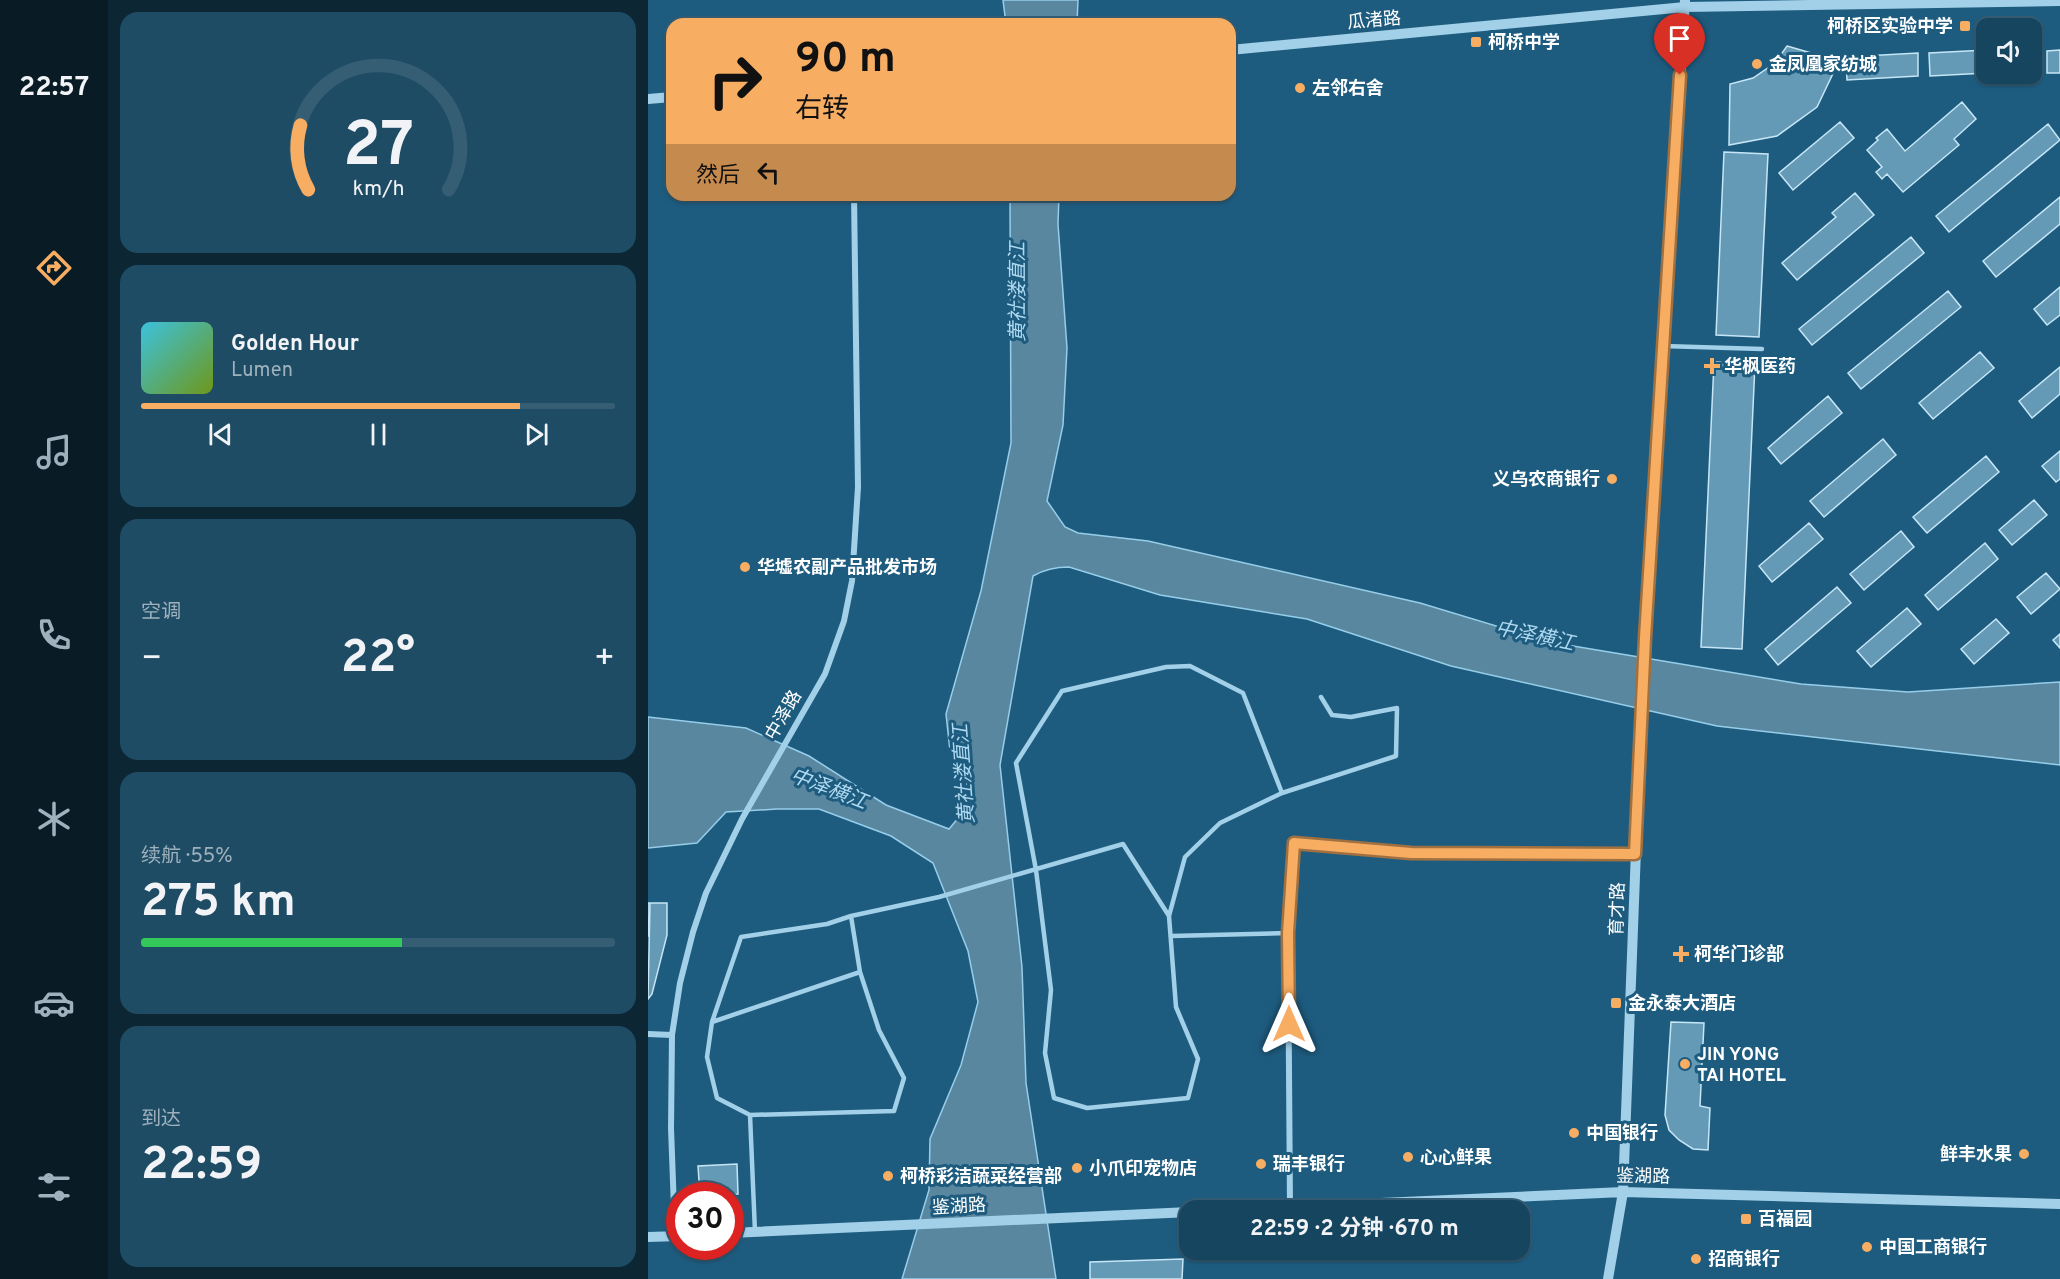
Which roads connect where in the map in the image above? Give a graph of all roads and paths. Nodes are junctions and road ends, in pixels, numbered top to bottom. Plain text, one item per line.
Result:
1 (2060, 0) edge
2 (1685, 3) edge
3 (1236, 49) edge
4 (666, 98) edge
5 (648, 99) edge
6 (854, 201) edge
7 (1664, 346) junction
8 (1762, 349) dead end
9 (1321, 697) dead end
10 (1282, 793) junction
11 (1635, 854) junction
12 (1036, 870) junction
13 (851, 916) junction
14 (1169, 916) junction
15 (1288, 933) junction
16 (1171, 936) junction
17 (860, 972) junction
18 (711, 1022) junction
19 (648, 1034) edge
20 (672, 1035) junction
21 (750, 1115) junction
22 (673, 1182) edge
23 (1623, 1192) junction
24 (1290, 1200) edge
25 (1456, 1200) edge
26 (2060, 1204) edge
27 (1179, 1212) edge
28 (744, 1232) edge
29 (755, 1232) junction
30 (666, 1237) edge
31 (648, 1238) edge
32 (1608, 1279) edge

1 - 2 street, 瓜渚路
2 - 3 street, 瓜渚路
2 - 7 street, 育才路
4 - 5 street
6 - 20 street, 中泽路
7 - 8 lane
7 - 11 street, 育才路
9 - 10 lane
10 - 12 lane
10 - 14 lane
11 - 15 street
11 - 23 street, 育才路
12 - 13 lane
12 - 14 lane
12 - 16 lane
13 - 17 lane
13 - 18 lane
14 - 16 lane
15 - 16 lane
15 - 24 street
17 - 18 lane
17 - 21 lane
18 - 21 lane
19 - 20 street
20 - 22 street, 中泽路
21 - 29 lane
23 - 25 street, 鉴湖路
23 - 26 street, 鉴湖路
23 - 32 street, 育才路
27 - 29 street, 鉴湖路
28 - 29 street, 鉴湖路
30 - 31 street

